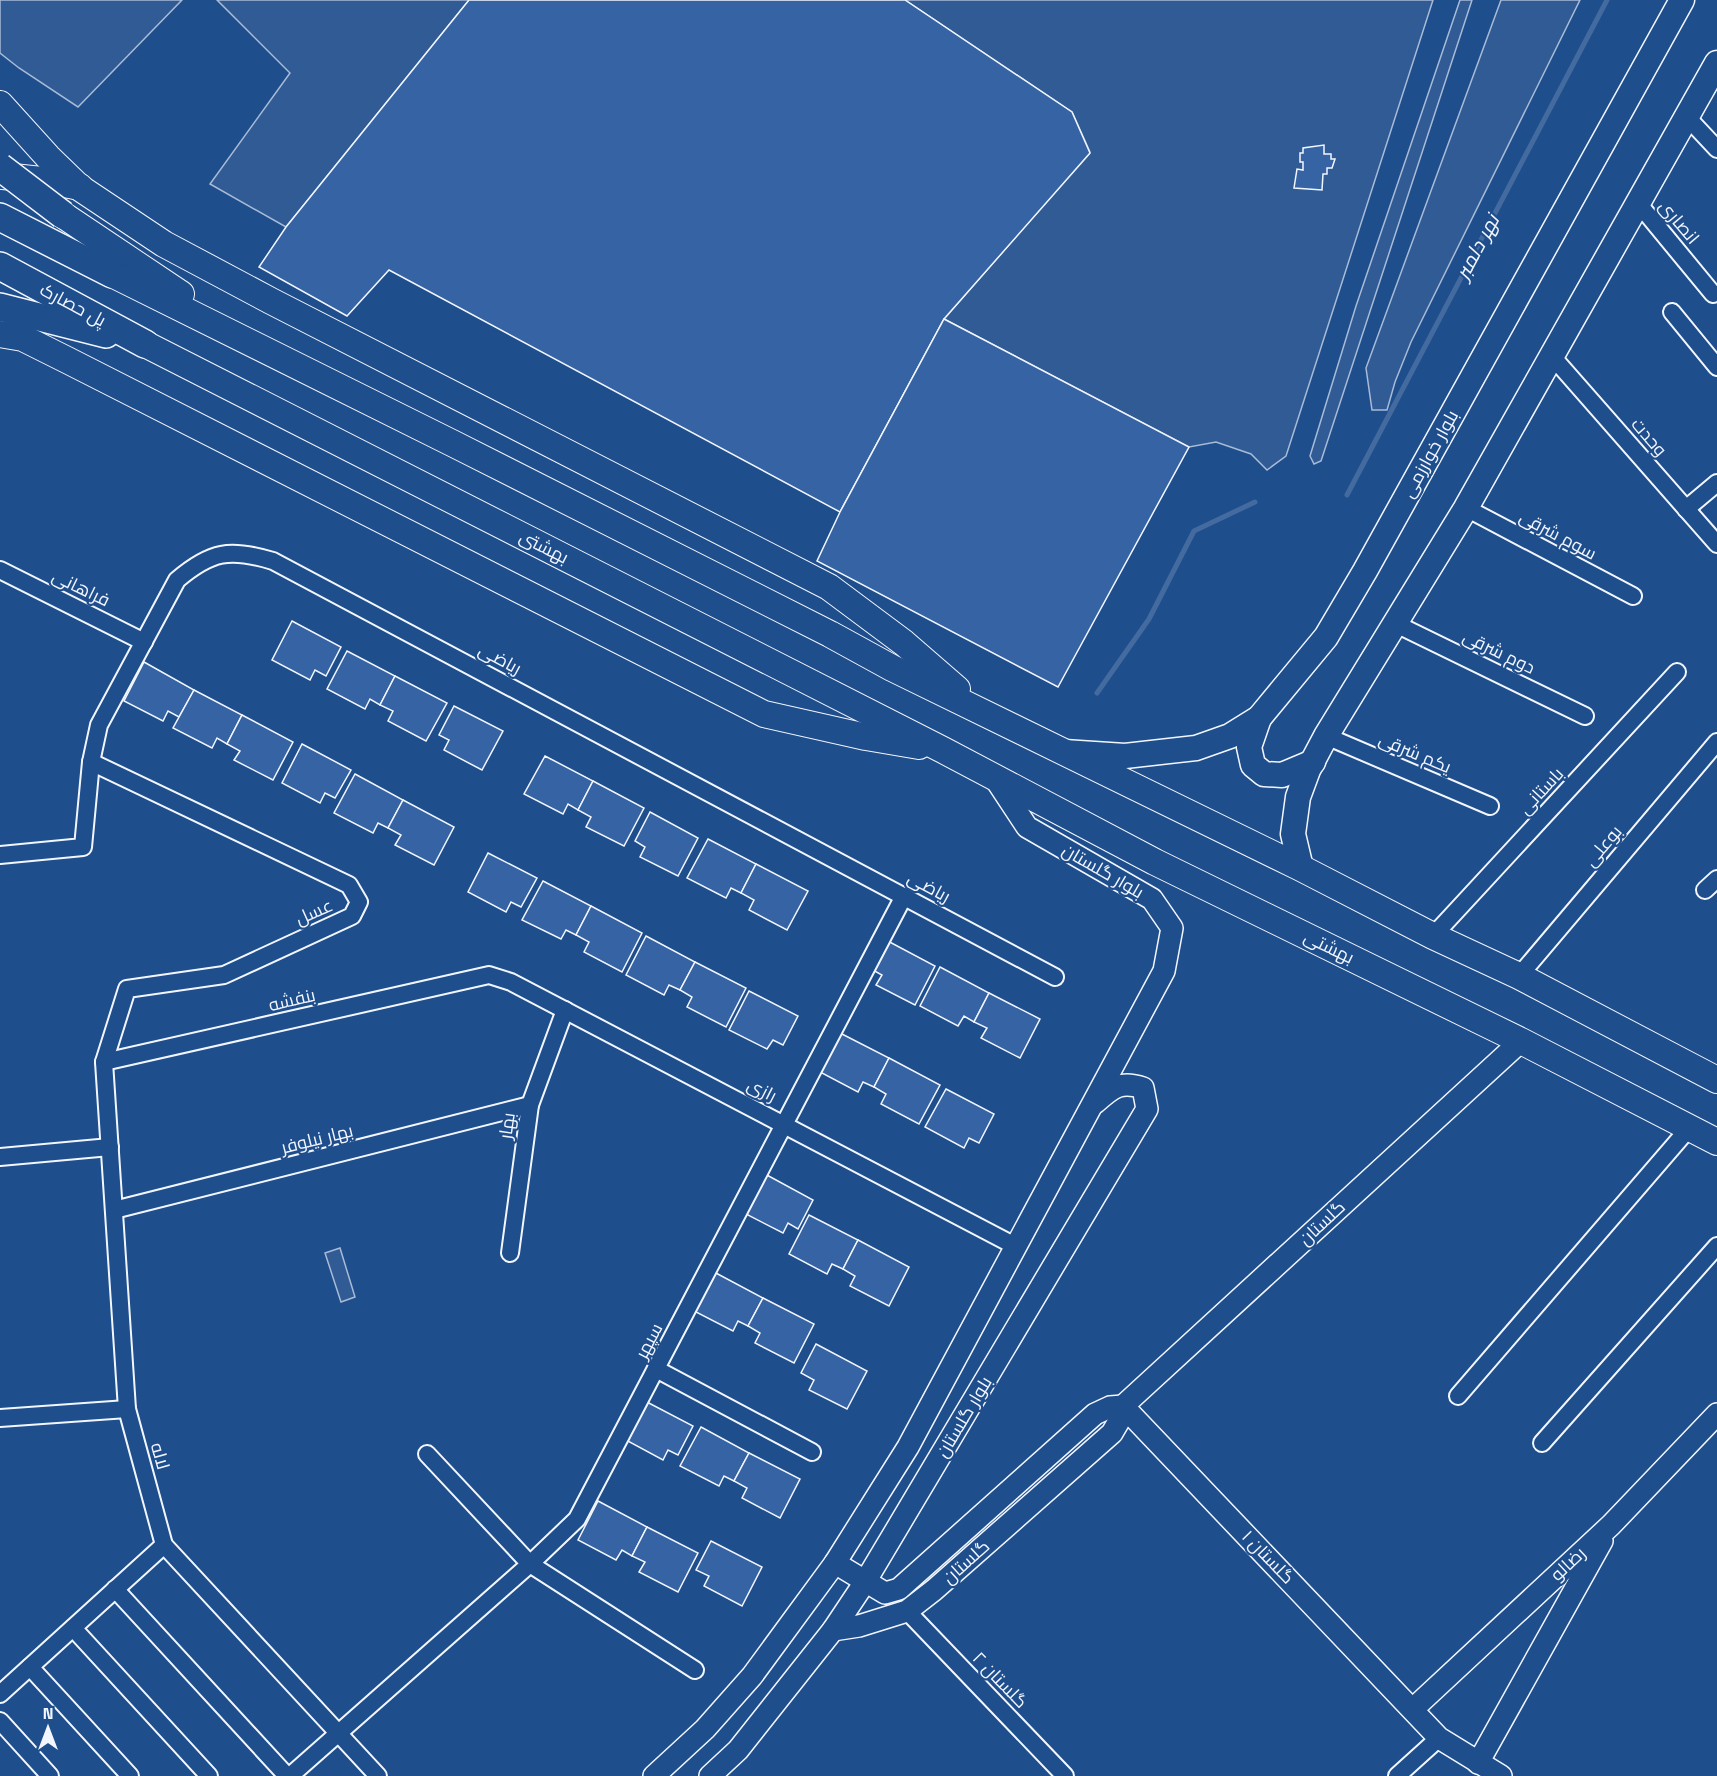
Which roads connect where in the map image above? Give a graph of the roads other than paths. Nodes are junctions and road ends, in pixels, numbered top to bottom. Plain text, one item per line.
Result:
1 (1682, 0) edge
2 (1717, 63) edge
3 (0, 104) edge
4 (1686, 117) junction
5 (1717, 149) edge
6 (0, 167) edge
7 (0, 176) edge
8 (80, 188) junction
9 (1638, 203) junction
10 (63, 215) joint
11 (0, 216) edge
12 (0, 266) edge
13 (112, 274) joint
14 (1713, 294) dead end
15 (0, 307) edge
16 (1672, 312) dead end
17 (0, 334) edge
18 (244, 340) junction
19 (145, 344) junction
20 (1551, 355) junction
21 (1717, 367) edge
22 (1717, 483) edge
23 (1466, 508) junction
24 (1686, 509) junction
25 (1717, 544) edge
26 (0, 570) edge
27 (1633, 596) dead end
28 (1396, 624) junction
29 (144, 642) junction
30 (1677, 672) dead end
31 (982, 711) junction
32 (1585, 716) dead end
33 (1260, 718) junction
34 (1326, 736) junction
35 (1717, 742) edge
36 (943, 750) junction
37 (1063, 752) junction
38 (91, 762) junction
39 (1313, 762) junction
40 (994, 777) junction
41 (1490, 806) dead end
42 (0, 855) edge
43 (1301, 868) junction
44 (903, 896) junction
45 (1434, 936) junction
46 (489, 975) joint
47 (1055, 976) dead end
48 (1519, 976) junction
49 (564, 1010) junction
50 (1521, 1041) junction
51 (104, 1062) junction
52 (1717, 1080) edge
53 (530, 1105) junction
54 (1090, 1108) junction
55 (786, 1124) junction
56 (1689, 1126) junction
57 (1717, 1142) edge
58 (110, 1147) junction
59 (0, 1157) edge
60 (114, 1210) junction
61 (1015, 1246) junction
62 (1717, 1246) edge
63 (510, 1253) dead end
64 (657, 1369) junction
65 (1458, 1396) dead end
66 (1123, 1406) junction
67 (126, 1409) junction
68 (1717, 1413) edge
69 (0, 1418) edge
70 (1542, 1443) dead end
71 (812, 1452) dead end
72 (427, 1454) dead end
73 (1611, 1525) junction
74 (164, 1545) junction
75 (835, 1563) junction
76 (530, 1564) junction
77 (865, 1582) junction
78 (115, 1589) junction
79 (907, 1611) junction
80 (73, 1628) junction
81 (833, 1630) junction
82 (30, 1667) junction
83 (695, 1670) dead end
84 (0, 1694) edge
85 (1413, 1709) junction
86 (0, 1721) edge
87 (338, 1733) junction
88 (1439, 1738) junction
89 (1478, 1763) junction
90 (50, 1776) edge
91 (130, 1776) edge
92 (209, 1776) edge
93 (288, 1776) edge
94 (378, 1776) edge
95 (654, 1776) edge
96 (710, 1776) edge
97 (1065, 1776) edge
98 (1397, 1776) edge
99 (1501, 1776) edge

1 - 33 main road, بلوار خوارزمی
2 - 4 main road
3 - 8 main road
4 - 5 street
4 - 9 main road
6 - 10 highway, bridge
7 - 8 main road
8 - 31 main road
9 - 14 street, انصاری
9 - 20 main road
10 - 18 main road
11 - 13 highway
12 - 19 highway, پل حصارک
13 - 18 main road
15 - 19 highway
16 - 21 street
17 - 36 main road
18 - 31 main road
19 - 36 main road, بهشتى
20 - 23 main road
20 - 24 street, وحدت
22 - 24 street
23 - 27 street, سوم شرقی
23 - 28 main road
24 - 25 street, وحدت
26 - 29 street, فراهانی
28 - 32 street, دوم شرقی
28 - 34 main road
29 - 38 street, ریاضی
29 - 44 street, ریاضی
30 - 45 street, باستانی
31 - 37 main road
33 - 37 main road, بلوار خوارزمی
33 - 39 main road
34 - 39 main road
34 - 41 street, یکم شرقی
35 - 48 street, بوعلی
36 - 40 main road, بهشتی
37 - 43 main road
38 - 42 street, ریاضی
38 - 51 street, عسل
39 - 43 main road
40 - 50 main road, بهشتی
40 - 54 street, بلوار گلستان
43 - 45 main road
44 - 47 street, ریاضی
44 - 55 street, سپهر
45 - 48 main road
46 - 49 street, رازی
46 - 51 street, بنفشه
48 - 52 main road
49 - 53 street, بهار
49 - 55 street, رازی
50 - 56 main road, بهشتی
50 - 66 street, گلستان
51 - 58 street, لاله
53 - 60 street, بهار نیلوفر
53 - 63 street, بهار
54 - 61 street, بلوار گلستان
54 - 77 street, بلوار گلستان
55 - 61 street, رازی
55 - 64 street, سپهر
56 - 57 main road, بهشتی
56 - 65 street
58 - 59 street
58 - 60 street, لاله
60 - 67 street, لاله
61 - 75 street, بلوار گلستان
62 - 70 street
64 - 71 street
64 - 76 street, سپهر
66 - 77 street, گلستان
66 - 79 street, گلستان
66 - 85 street, گلستان ۱
67 - 69 street
67 - 74 street, لاله
68 - 73 street, رضالو
72 - 76 street
73 - 85 street, رضالو
73 - 89 street
74 - 78 street
74 - 87 street, لاله
75 - 77 street, گلستان
75 - 95 street, بلوار گلستان
76 - 83 street
76 - 87 street, سپهر
77 - 81 street, بلوار گلستان
78 - 80 street
78 - 93 street
79 - 81 street, گلستان
79 - 97 street, گلستان ۲
80 - 82 street
80 - 92 street
81 - 96 street, بلوار گلستان
82 - 84 street
82 - 91 street
85 - 88 street, گلستان ۱
86 - 90 street
87 - 93 street, سپهر
87 - 94 street, لاله
88 - 89 street, گلستان ۱
88 - 98 street
89 - 99 street, گلستان ۱

